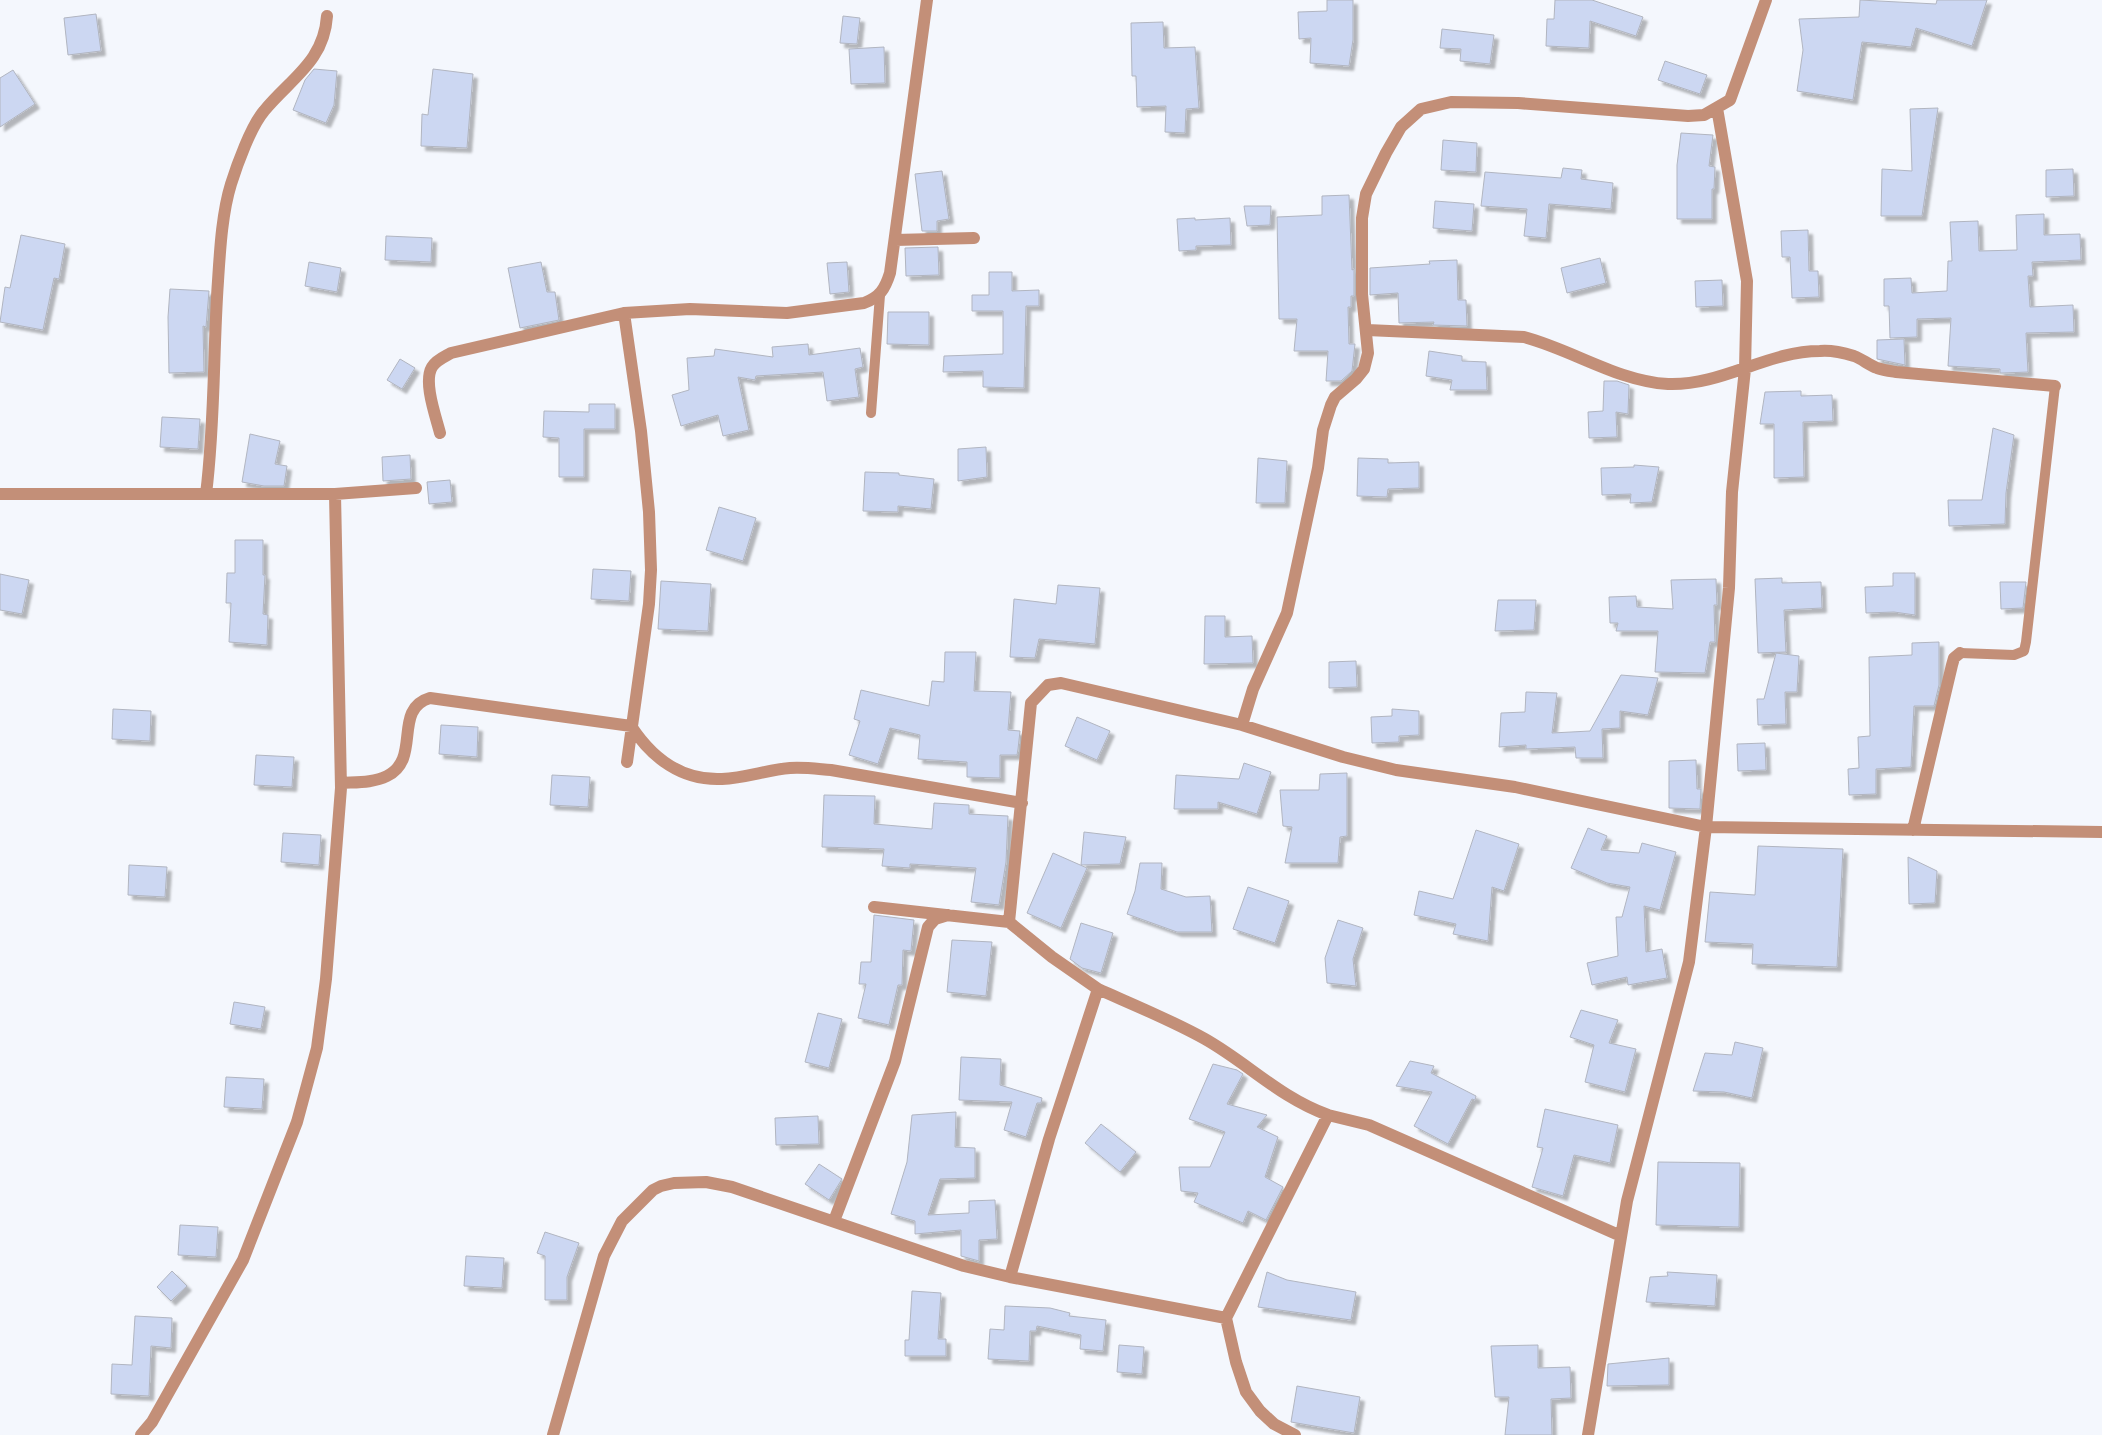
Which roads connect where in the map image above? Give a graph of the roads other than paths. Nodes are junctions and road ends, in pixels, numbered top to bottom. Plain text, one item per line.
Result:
1 (927, 0) edge
2 (1766, 0) edge
3 (327, 16) dead end
4 (1717, 108) junction
5 (974, 238) dead end
6 (895, 240) junction
7 (880, 295) junction
8 (624, 313) junction
9 (1367, 330) junction
10 (1746, 369) junction
11 (2055, 386) joint
12 (871, 414) dead end
13 (440, 433) dead end
14 (416, 488) dead end
15 (0, 494) edge
16 (206, 494) junction
17 (334, 494) junction
18 (1960, 653) joint
19 (631, 726) junction
20 (1242, 726) junction
21 (627, 762) dead end
22 (341, 783) junction
23 (1022, 802) junction
24 (1706, 827) junction
25 (1913, 830) junction
26 (2102, 832) edge
27 (874, 907) dead end
28 (948, 915) junction
29 (1009, 922) junction
30 (1098, 989) junction
31 (1328, 1115) junction
32 (834, 1221) junction
33 (1621, 1236) junction
34 (1010, 1277) junction
35 (1226, 1318) junction
36 (141, 1435) edge
37 (552, 1435) edge
38 (1295, 1435) edge
39 (1588, 1435) edge

1 - 6 street
2 - 4 street
3 - 16 street
4 - 9 street
4 - 10 street
5 - 6 street
6 - 7 street
7 - 8 street
7 - 12 lane
8 - 13 street
8 - 19 street
9 - 10 street
9 - 20 street
10 - 11 street
10 - 24 street
11 - 18 lane
14 - 17 street
15 - 16 street
16 - 17 street
17 - 22 street
18 - 25 street
19 - 21 street
19 - 22 street
19 - 23 street
20 - 23 street
20 - 24 street
22 - 36 street
23 - 29 street
24 - 25 street
24 - 33 street
25 - 26 street
27 - 28 street
28 - 29 street
28 - 32 street
29 - 30 street
30 - 31 street
30 - 34 street
31 - 33 street
31 - 35 street
32 - 34 street
32 - 37 street
33 - 39 street
34 - 35 street
35 - 38 street

